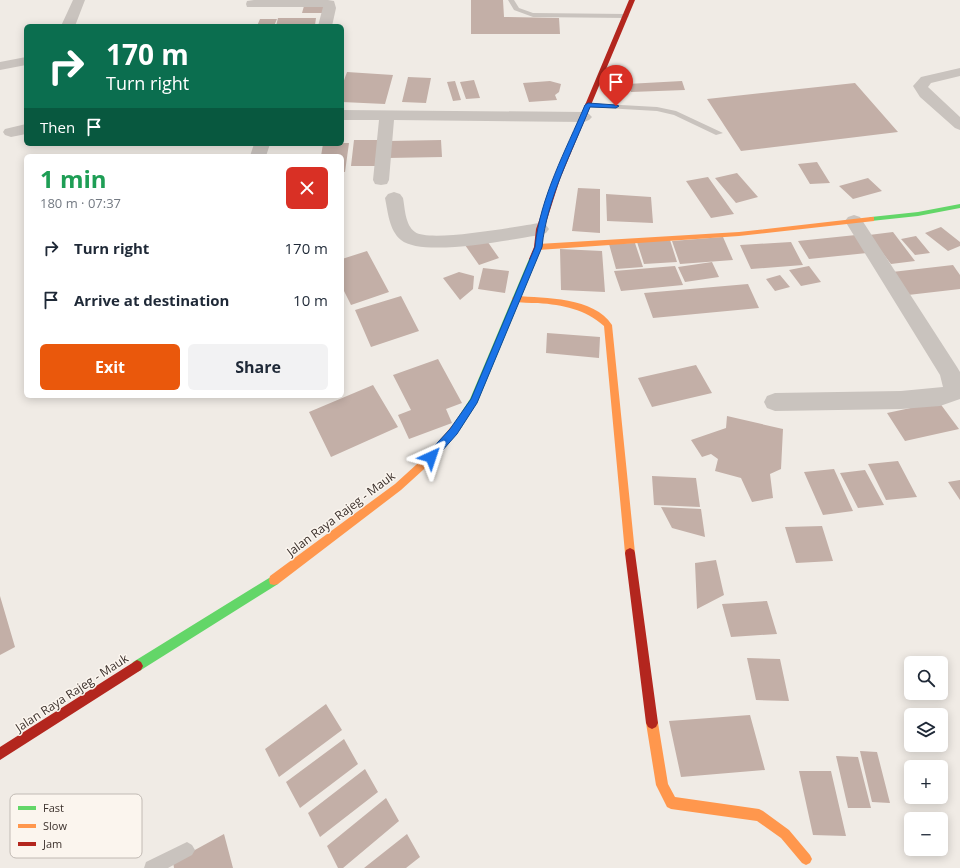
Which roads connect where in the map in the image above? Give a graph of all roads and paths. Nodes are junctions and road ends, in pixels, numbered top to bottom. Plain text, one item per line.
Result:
1 (79, 0) edge
2 (511, 0) edge
3 (632, 0) edge
4 (252, 4) dead end
5 (626, 16) junction
6 (69, 24) edge
7 (326, 24) edge
8 (24, 61) edge
9 (0, 66) edge
10 (960, 72) edge
11 (586, 111) junction
12 (344, 115) edge
13 (387, 115) junction
14 (960, 125) edge
15 (719, 133) dead end
16 (381, 180) dead end
17 (394, 198) dead end
18 (960, 206) edge
19 (854, 221) junction
20 (540, 229) junction
21 (538, 247) junction
22 (516, 299) junction
23 (775, 402) dead end
24 (0, 754) edge
25 (188, 850) dead end
26 (806, 859) dead end
27 (152, 868) edge

1 - 6 street
2 - 5 lane
3 - 5 main road, Jalan Raya Rajeg - Mauk
4 - 7 street
5 - 11 main road, Jalan Raya Rajeg - Mauk
8 - 9 street
10 - 14 street
11 - 13 street
11 - 15 lane
11 - 20 main road, Jalan Raya Rajeg - Mauk
12 - 13 street
13 - 16 street
17 - 20 street
18 - 19 main road
19 - 21 main road
19 - 23 street
20 - 21 main road, Jalan Raya Rajeg - Mauk
21 - 22 main road, Jalan Raya Rajeg - Mauk
22 - 24 main road, Jalan Raya Rajeg - Mauk
22 - 26 main road
25 - 27 lane

